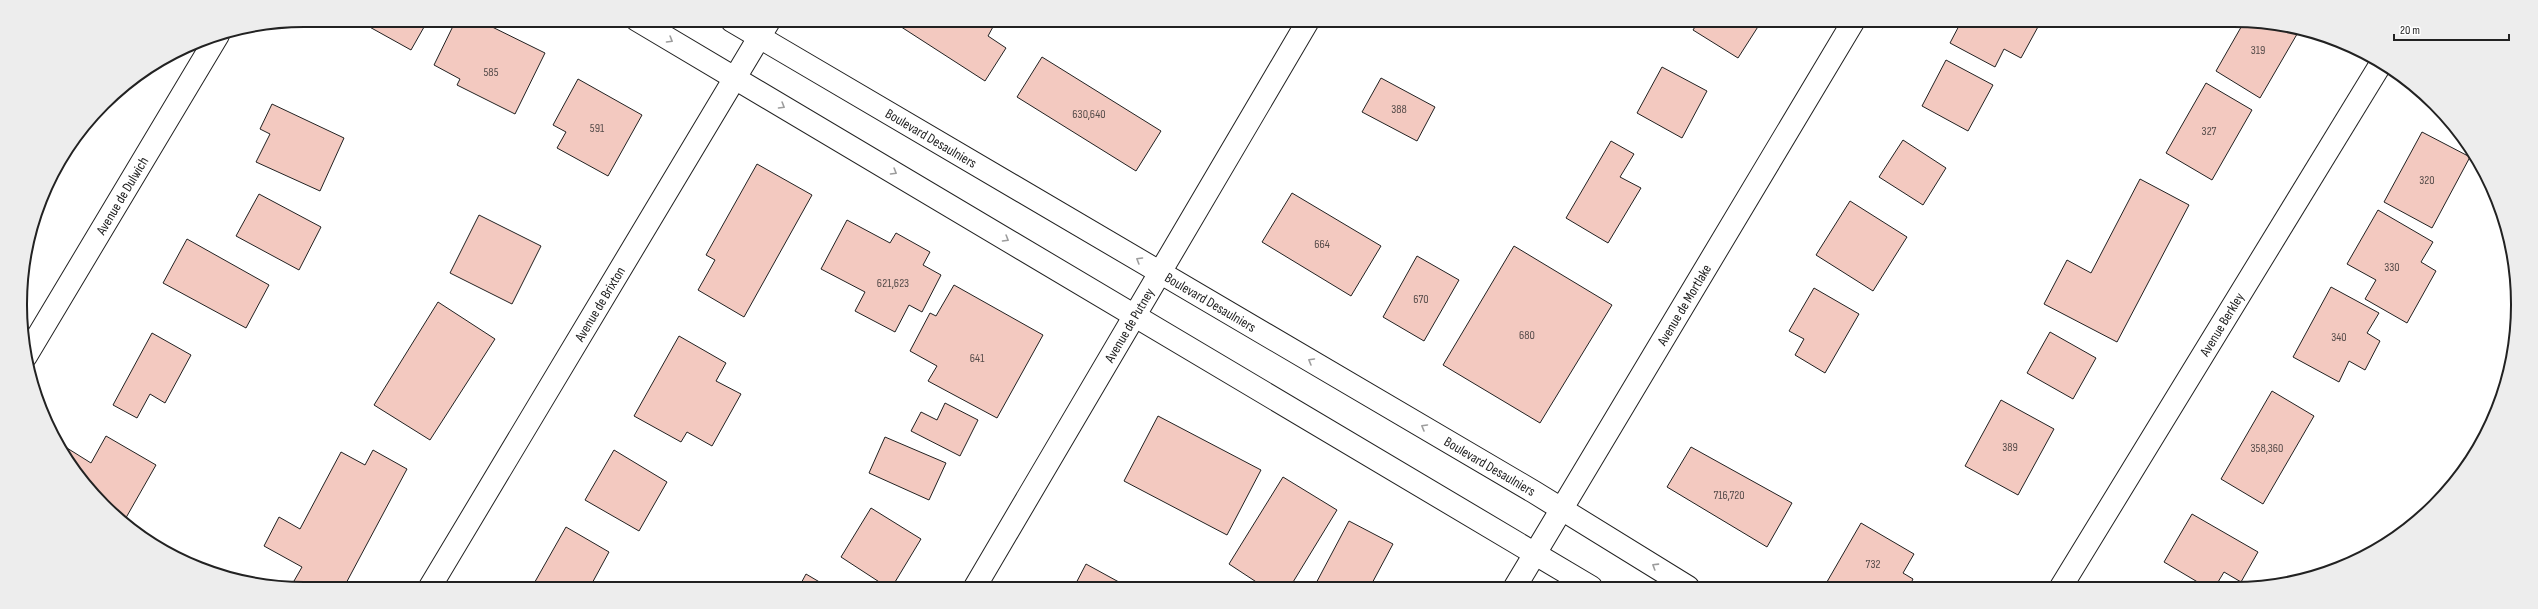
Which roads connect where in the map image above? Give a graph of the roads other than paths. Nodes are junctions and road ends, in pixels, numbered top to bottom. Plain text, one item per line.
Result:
1 (649, 27) edge
2 (1304, 27) edge
3 (1849, 27) edge
4 (764, 29) edge
5 (213, 43) edge
6 (2378, 68) edge
7 (734, 78) junction
8 (1159, 272) junction
9 (1134, 314) junction
10 (30, 349) edge
11 (1561, 509) junction
12 (1534, 553) junction
13 (432, 582) edge
14 (978, 582) edge
15 (1518, 582) edge
16 (1582, 582) edge
17 (1680, 582) edge
18 (2064, 582) edge

1 -> 7 street
2 - 8 street, Avenue de Putney
3 - 11 street, Avenue de Mortlake
4 - 7 street, Avenue de Brixton
8 -> 4 street, Boulevard Desaulniers
5 - 10 street, Avenue de Dulwich
6 - 18 street, Avenue Berkley
7 -> 9 street
7 - 13 street, Avenue de Brixton
8 - 9 street, Avenue de Putney
11 -> 8 street, Boulevard Desaulniers
9 - 12 street
9 - 14 street, Avenue de Putney
11 - 12 street, Avenue de Mortlake
17 -> 11 street, Boulevard Desaulniers
12 - 15 street, Avenue de Mortlake
12 - 16 street

